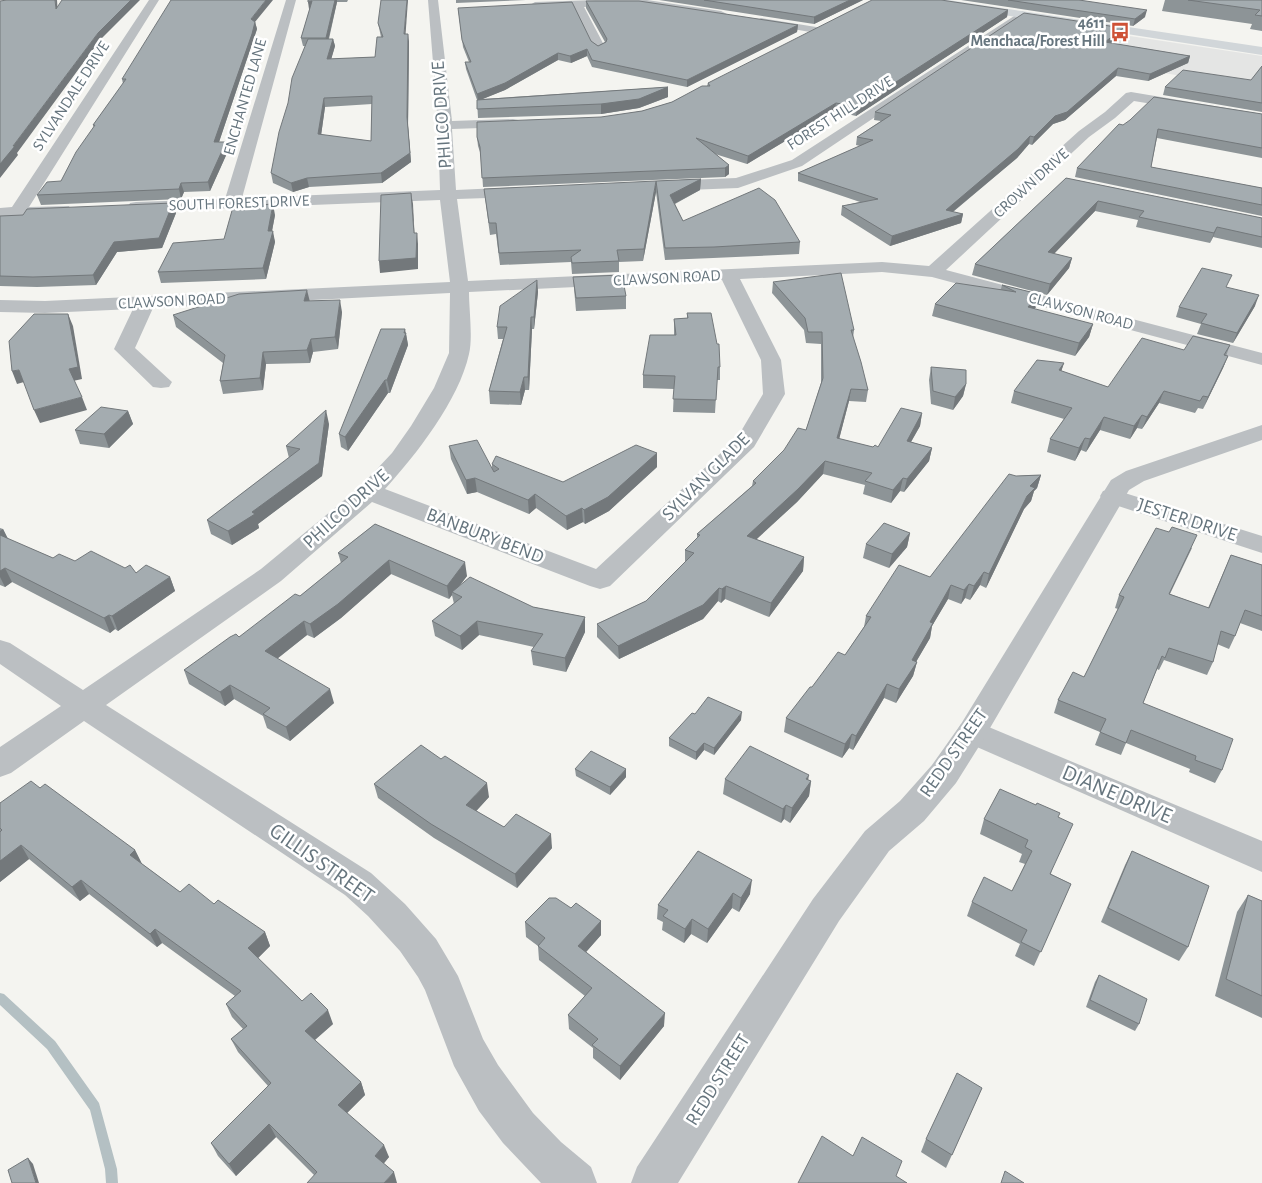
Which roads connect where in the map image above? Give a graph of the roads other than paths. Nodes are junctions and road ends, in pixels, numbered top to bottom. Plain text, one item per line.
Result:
1 (154, 0) edge
2 (291, 0) edge
3 (927, 0) edge
4 (578, 4) junction
5 (436, 6) edge
6 (520, 6) edge
7 (1022, 14) junction
8 (731, 16) edge
9 (750, 19) edge
10 (798, 39) edge
11 (599, 47) edge
12 (1262, 51) edge
13 (1262, 118) edge
14 (523, 123) edge
15 (445, 125) junction
16 (1039, 176) junction
17 (1058, 180) dead end
18 (651, 187) edge
19 (535, 192) edge
20 (448, 196) junction
21 (232, 203) junction
22 (124, 208) edge
23 (76, 210) edge
24 (0, 212) edge
25 (17, 212) junction
26 (933, 272) junction
27 (729, 275) junction
28 (460, 288) junction
29 (146, 303) junction
30 (0, 306) edge
31 (1262, 359) edge
32 (161, 382) dead end
33 (1262, 432) edge
34 (370, 492) junction
35 (1112, 496) junction
36 (1262, 545) edge
37 (600, 580) joint
38 (0, 650) edge
39 (84, 706) junction
40 (972, 732) junction
41 (0, 764) edge
42 (1262, 857) edge
43 (575, 1183) edge
44 (653, 1183) edge

1 - 25 street, SYLVANDALE DRIVE
2 - 21 street, ENCHANTED LANE
3 - 7 main road
4 - 6 street
4 - 8 street
4 - 11 street
5 - 15 street, PHILCO DRIVE
7 - 12 main road
7 - 18 street, FOREST HILL DRIVE
9 - 10 street
13 - 16 street, CROWN DRIVE
14 - 15 street
15 - 20 street, PHILCO DRIVE
16 - 17 street
16 - 26 street, CROWN DRIVE
19 - 20 street
20 - 21 street, SOUTH FOREST DRIVE
20 - 28 street, PHILCO DRIVE
21 - 22 street, SOUTH FOREST DRIVE
23 - 25 street
24 - 25 street
26 - 27 street, CLAWSON ROAD
26 - 31 street, CLAWSON ROAD
27 - 28 street, CLAWSON ROAD
27 - 37 street, SYLVAN GLADE
28 - 29 street, CLAWSON ROAD
28 - 34 street, PHILCO DRIVE
29 - 30 street, CLAWSON ROAD
29 - 32 street
33 - 35 street, REDD STREET
34 - 37 street, BANBURY BEND
34 - 39 street, PHILCO DRIVE
35 - 36 street, JESTER DRIVE
35 - 40 street, REDD STREET
38 - 39 street, GILLIS STREET
39 - 41 street, PHILCO DRIVE
39 - 43 street, GILLIS STREET
40 - 42 street, DIANE DRIVE
40 - 44 street, REDD STREET

